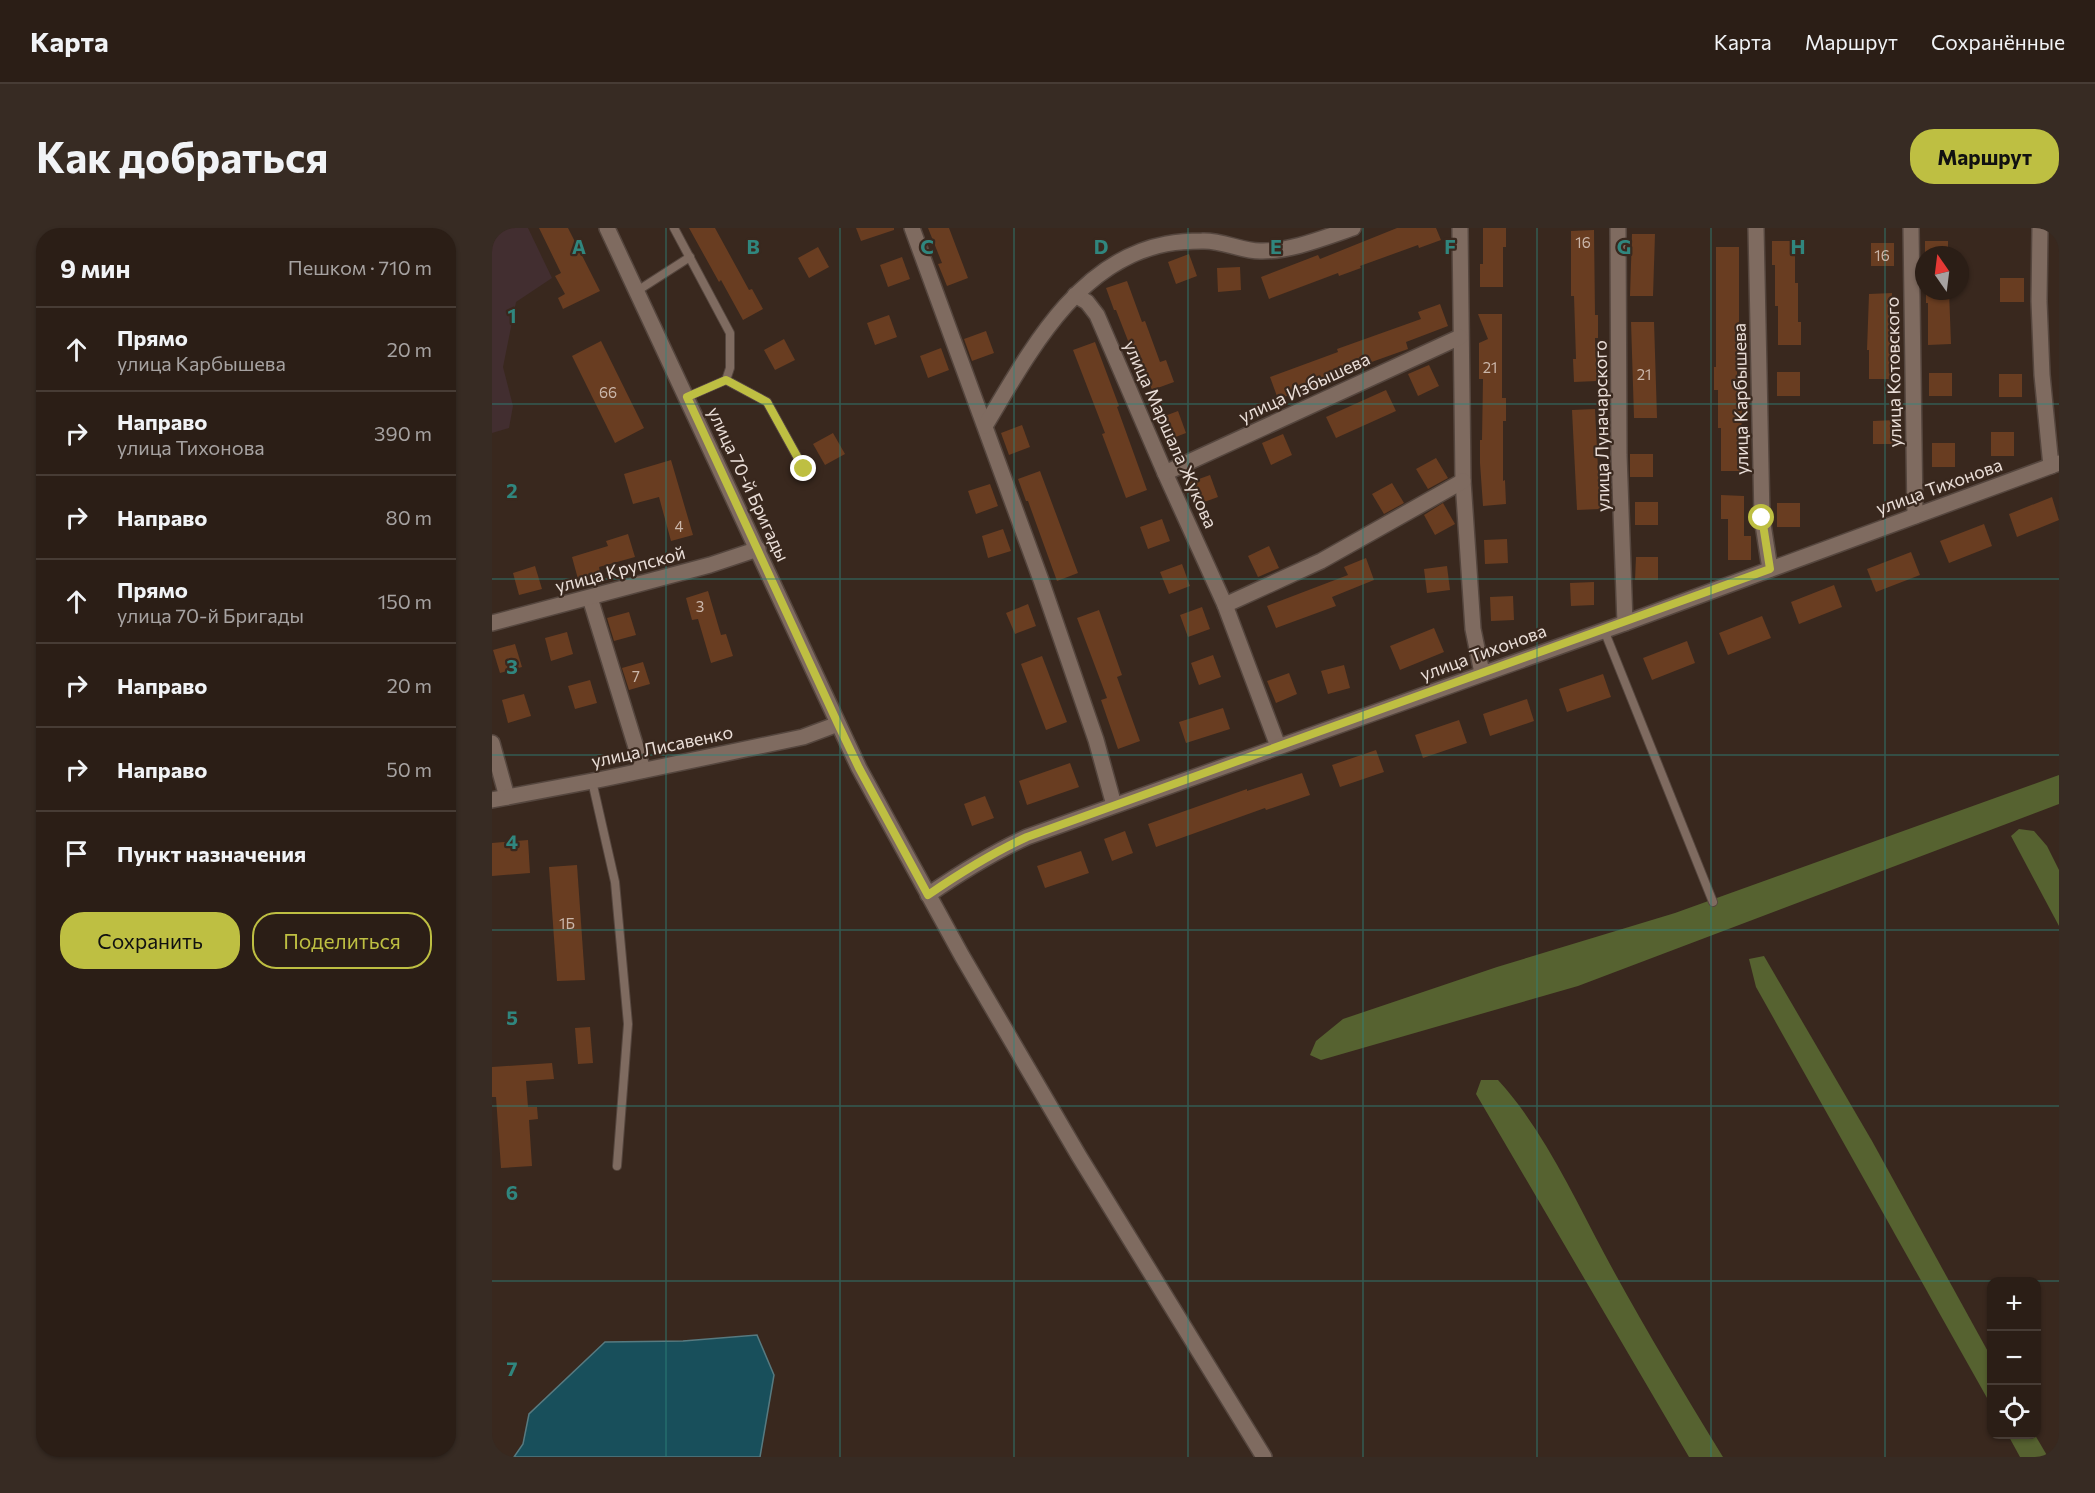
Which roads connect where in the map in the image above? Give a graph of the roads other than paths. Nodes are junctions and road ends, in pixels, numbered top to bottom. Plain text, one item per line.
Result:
1 (607, 228) edge
2 (674, 228) edge
3 (912, 228) edge
4 (1353, 228) edge
5 (1460, 228) edge
6 (1618, 228) edge
7 (1756, 228) edge
8 (1911, 228) edge
9 (2040, 228) edge
10 (690, 257) junction
11 (637, 291) junction
12 (1076, 295) junction
13 (1460, 337) junction
14 (726, 380) junction
15 (687, 397) junction
16 (985, 426) junction
17 (2055, 464) edge
18 (804, 469) dead end
19 (1165, 473) junction
20 (1463, 481) junction
21 (1915, 516) junction
22 (758, 549) junction
23 (1770, 569) junction
24 (590, 598) junction
25 (1225, 605) junction
26 (1625, 622) junction
27 (492, 623) edge
28 (1604, 630) junction
29 (1482, 674) junction
30 (838, 724) junction
31 (492, 743) edge
32 (1278, 746) junction
33 (643, 770) junction
34 (592, 781) junction
35 (500, 798) edge
36 (1114, 805) junction
37 (928, 895) junction
38 (1713, 902) dead end
39 (617, 1166) dead end
40 (1264, 1457) edge

1 - 11 street, улица 70-й Бригады
2 - 10 lane
3 - 16 street
4 - 12 street
5 - 13 street
6 - 26 street, улица Луначарского
7 - 23 street, улица Карбышева
8 - 21 street, улица Котовского
9 - 17 street
10 - 11 lane
10 - 14 lane
11 - 15 street, улица 70-й Бригады
12 - 16 street
12 - 19 street, улица Маршала Жукова
13 - 19 street, улица Избышева
13 - 20 street
14 - 15 lane
14 - 18 lane
15 - 22 street, улица 70-й Бригады
16 - 36 street
17 - 21 street, улица Тихонова
19 - 25 street, улица Маршала Жукова
20 - 25 street
20 - 29 street
21 - 23 street, улица Тихонова
22 - 24 street, улица Крупской
22 - 30 street, улица 70-й Бригады
23 - 26 street, улица Тихонова
24 - 27 street, улица Крупской
24 - 33 street
25 - 32 street, улица Маршала Жукова
26 - 28 street, улица Тихонова
28 - 29 street, улица Тихонова
28 - 38 lane
29 - 32 street, улица Тихонова
30 - 33 street, улица Лисавенко
30 - 37 street, улица 70-й Бригады
31 - 35 street
32 - 36 street, улица Тихонова
33 - 34 street, улица Лисавенко
34 - 35 street, улица Лисавенко
34 - 39 lane
36 - 37 street, улица Тихонова
37 - 40 street, улица 70-й Бригады

